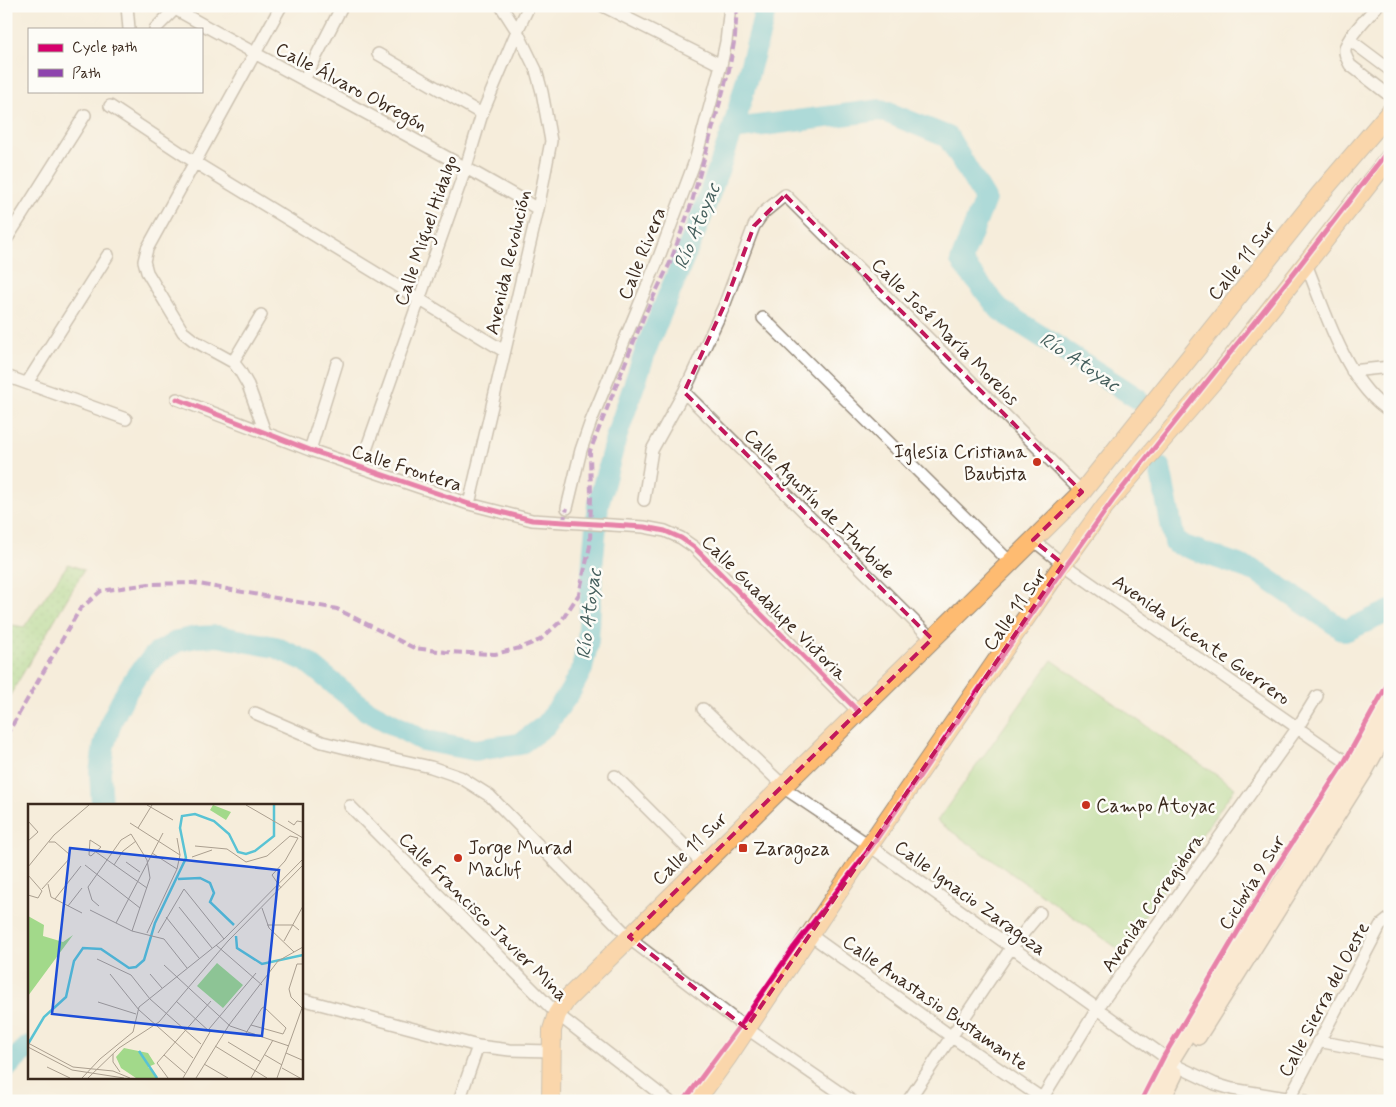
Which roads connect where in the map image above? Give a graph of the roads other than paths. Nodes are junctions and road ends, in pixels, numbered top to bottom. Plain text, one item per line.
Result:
1 (127, 6) edge
2 (281, 6) edge
3 (342, 6) edge
4 (501, 6) edge
5 (529, 6) edge
6 (603, 6) edge
7 (730, 6) edge
8 (1377, 6) edge
9 (176, 8) edge
10 (130, 28) edge
11 (156, 28) edge
12 (517, 30) junction
13 (1350, 40) junction
14 (255, 54) junction
15 (378, 54) dead end
16 (722, 65) junction
17 (1390, 70) edge
18 (304, 80) junction
19 (1390, 96) edge
20 (110, 106) dead end
21 (1390, 112) edge
22 (482, 114) junction
23 (85, 115) dead end
24 (1390, 157) edge
25 (196, 163) junction
26 (466, 167) junction
27 (538, 209) junction
28 (6, 240) edge
29 (108, 255) dead end
30 (1306, 264) junction
31 (420, 299) junction
32 (261, 315) dead end
33 (763, 318) dead end
34 (504, 351) junction
35 (233, 362) junction
36 (337, 363) dead end
37 (1390, 367) edge
38 (1352, 370) junction
39 (6, 376) edge
40 (27, 383) junction
41 (684, 392) junction
42 (177, 399) dead end
43 (1390, 411) edge
44 (126, 419) dead end
45 (265, 432) junction
46 (310, 450) junction
47 (360, 467) junction
48 (1082, 492) junction
49 (644, 500) dead end
50 (469, 504) junction
51 (566, 508) dead end
52 (635, 526) joint
53 (1033, 540) junction
54 (1010, 562) junction
55 (1063, 564) junction
56 (932, 639) junction
57 (1318, 696) dead end
58 (1390, 703) edge
59 (702, 709) dead end
60 (858, 711) junction
61 (255, 713) dead end
62 (1390, 726) edge
63 (1298, 727) junction
64 (1359, 768) junction
65 (615, 776) dead end
66 (784, 786) junction
67 (350, 806) dead end
68 (869, 846) junction
69 (703, 864) junction
70 (1040, 913) dead end
71 (1389, 918) edge
72 (809, 934) junction
73 (629, 938) junction
74 (1011, 948) junction
75 (302, 999) edge
76 (1098, 1009) junction
77 (561, 1018) junction
78 (746, 1028) junction
79 (952, 1037) junction
80 (1318, 1041) junction
81 (478, 1046) junction
82 (551, 1051) junction
83 (1390, 1055) edge
84 (1175, 1064) junction
85 (1045, 1099) edge
86 (1289, 1099) junction
87 (666, 1100) edge
88 (459, 1101) edge
89 (551, 1101) edge
90 (693, 1101) edge
91 (852, 1101) edge
92 (908, 1101) edge
93 (1150, 1101) edge
94 (1162, 1101) edge
95 (1306, 1101) edge

1 - 10 street
2 - 14 street
3 - 18 street
4 - 12 street, Avenida Revolución
5 - 12 street, Calle Miguel Hidalgo
6 - 16 street
7 - 16 street, Calle Rivera
8 - 13 street
9 - 11 street
9 - 14 street, Calle Álvaro Obregón
12 - 22 street, Calle Miguel Hidalgo
12 - 27 street, Avenida Revolución
13 - 17 street
13 - 19 street
14 - 18 street, Calle Álvaro Obregón
14 - 25 street
15 - 22 street
16 - 51 street, Calle Rivera
18 - 26 street, Calle Álvaro Obregón
20 - 25 street
21 - 48 main road, Calle 11 Sur
22 - 26 street, Calle Miguel Hidalgo
23 - 28 street
24 - 30 main road, Calle 11 Sur
25 - 31 street
25 - 35 street
26 - 27 street, Calle Álvaro Obregón
26 - 31 street, Calle Miguel Hidalgo
27 - 34 street, Avenida Revolución
29 - 40 street
30 - 38 street
30 - 55 main road, Calle 11 Sur
31 - 34 street
31 - 47 street, Calle Miguel Hidalgo
32 - 35 street
33 - 54 street
34 - 50 street, Avenida Revolución
35 - 45 street
36 - 46 street
37 - 38 street
38 - 43 street
39 - 40 street
40 - 44 street
41 - 48 street, Calle José María Morelos
41 - 49 street
41 - 56 street, Calle Agustín de Iturbide
42 - 45 street, Calle Frontera
45 - 46 street, Calle Frontera
46 - 47 street, Calle Frontera
47 - 50 street, Calle Frontera
48 - 53 main road, Calle 11 Sur
50 - 52 street, Calle Frontera
52 - 60 street, Calle Guadalupe Victoria
53 - 54 main road, Calle 11 Sur
53 - 55 street, Avenida Vicente Guerrero
54 - 56 main road, Calle 11 Sur
55 - 63 street, Avenida Vicente Guerrero
55 - 68 main road, Calle 11 Sur
56 - 60 main road, Calle 11 Sur
57 - 63 street, Avenida Corregidora
58 - 64 main road
59 - 66 street, Calle Ignacio Zaragoza
60 - 66 main road, Calle 11 Sur
61 - 73 street
62 - 64 main road
63 - 64 street, Avenida Vicente Guerrero
63 - 76 street, Avenida Corregidora
64 - 84 main road
65 - 69 street
66 - 68 street, Calle Ignacio Zaragoza
66 - 69 main road, Calle 11 Sur
67 - 77 street, Calle Francisco Javier Mina
68 - 72 main road, Calle 11 Sur
68 - 74 street, Calle Ignacio Zaragoza
69 - 73 main road, Calle 11 Sur
70 - 74 street
71 - 80 street, Calle Sierra del Oeste
72 - 78 main road, Calle 11 Sur
72 - 79 street, Calle Anastasio Bustamante
73 - 77 main road, Calle 11 Sur
73 - 78 street
74 - 76 street, Calle Ignacio Zaragoza
74 - 79 street
75 - 81 street
76 - 84 street, Calle Ignacio Zaragoza
76 - 85 street, Avenida Corregidora
77 - 82 main road, Calle 11 Sur
77 - 87 street, Calle Francisco Javier Mina
78 - 90 main road, Calle 11 Sur
78 - 91 street
79 - 85 street, Calle Anastasio Bustamante
79 - 92 street
80 - 83 street
80 - 86 street, Calle Sierra del Oeste
81 - 82 street
81 - 88 street
82 - 89 main road, Calle 11 Sur
84 - 86 street, Calle Ignacio Zaragoza
84 - 93 main road
84 - 94 main road
86 - 95 street, Calle Ignacio Zaragoza

